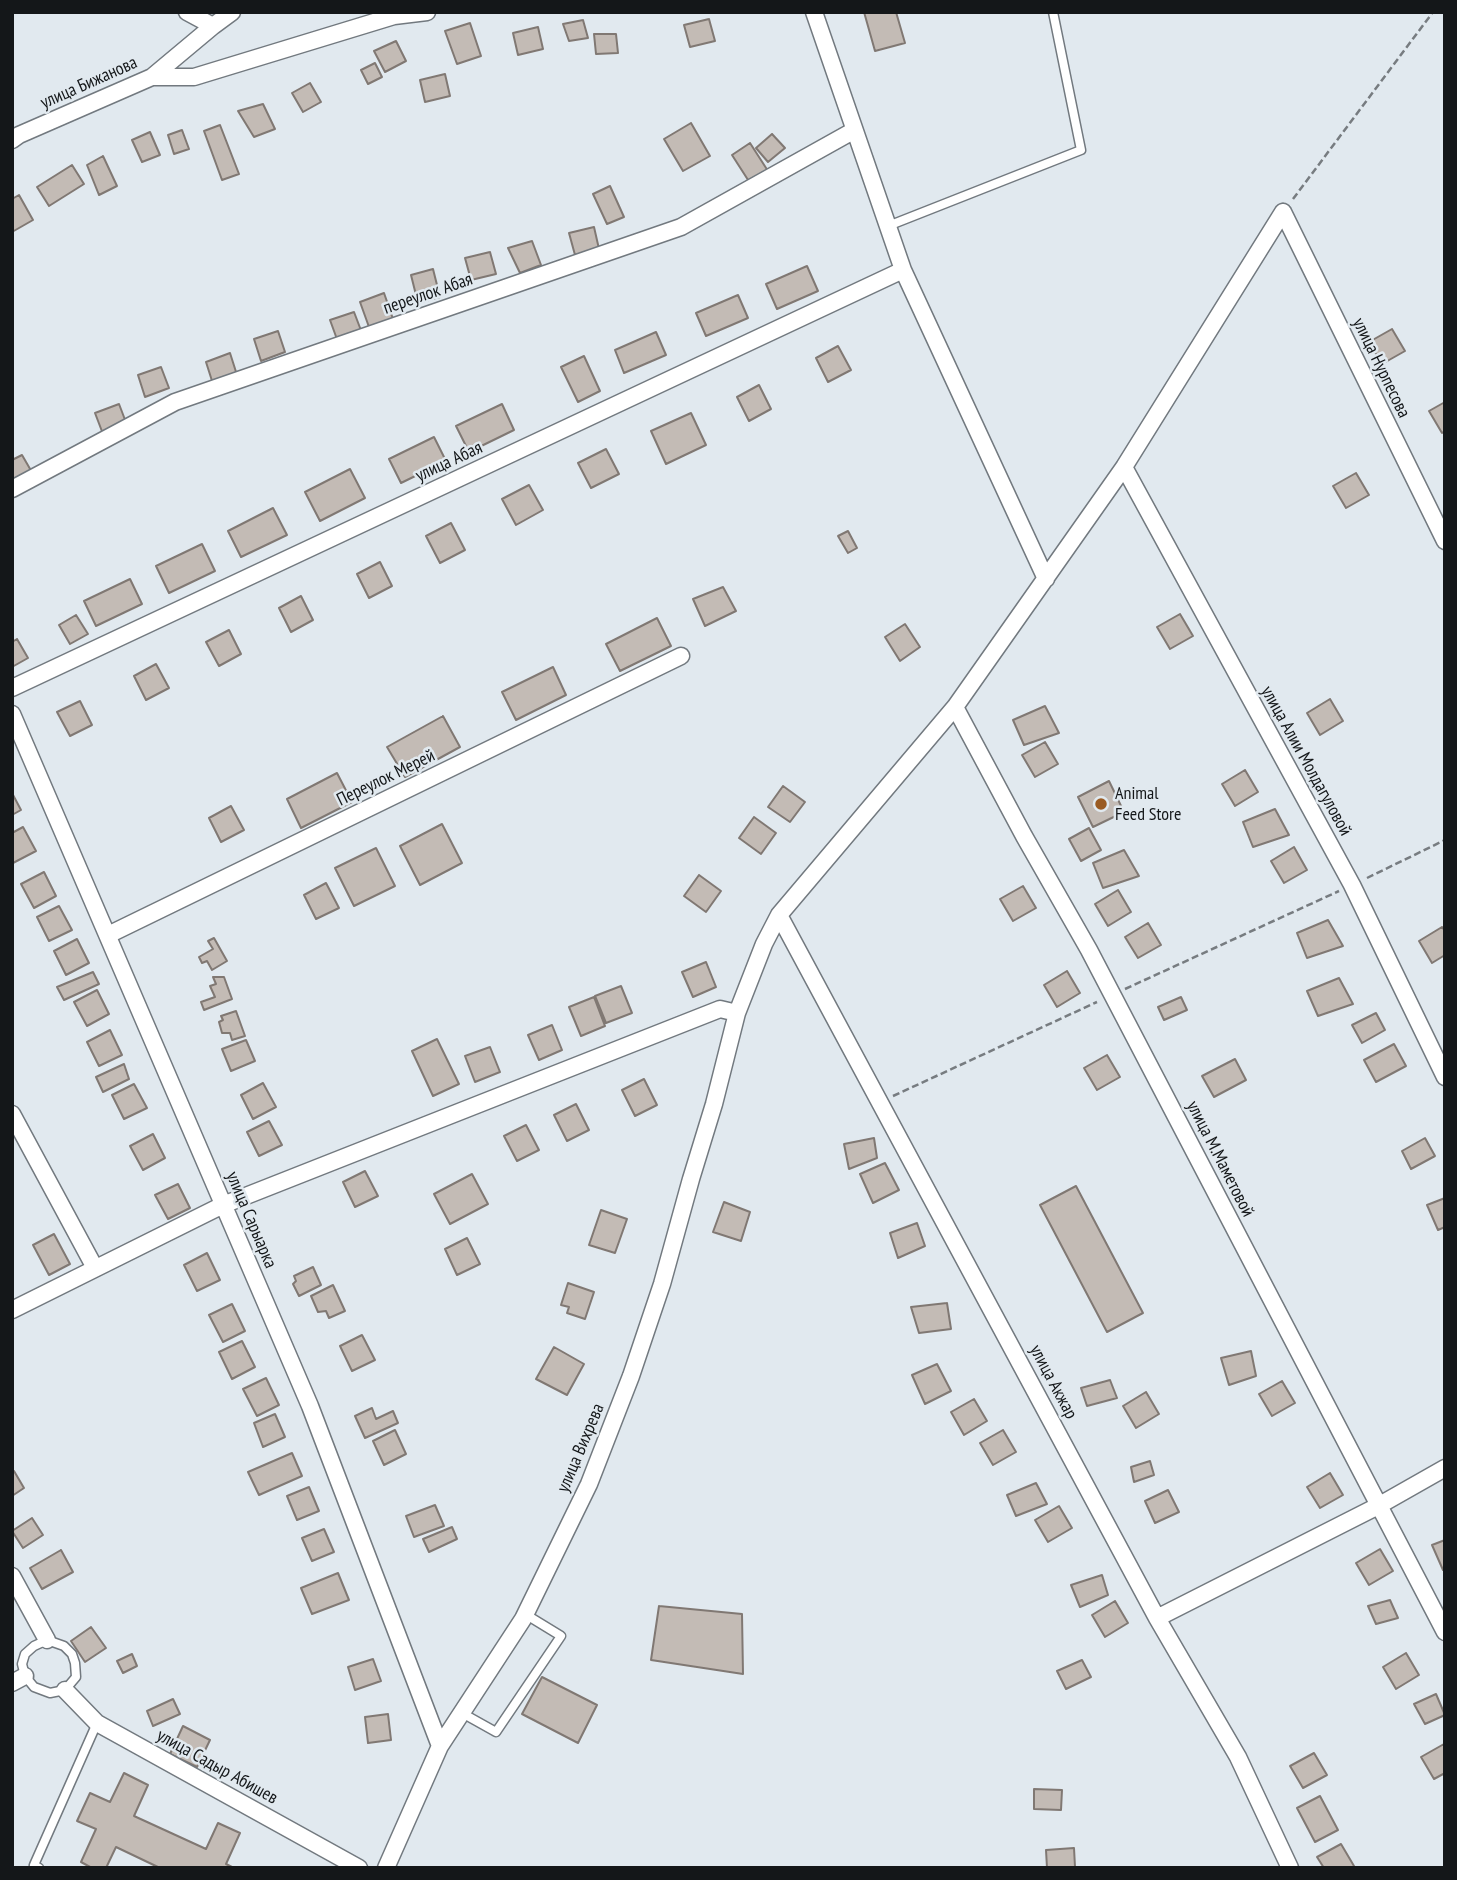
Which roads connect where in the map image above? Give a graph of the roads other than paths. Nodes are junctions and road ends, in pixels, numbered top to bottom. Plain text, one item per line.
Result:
1 (187, 12) edge
2 (232, 12) edge
3 (428, 12) edge
4 (814, 12) edge
5 (1053, 12) edge
6 (213, 26) junction
7 (152, 77) junction
8 (853, 131) junction
9 (15, 133) edge
10 (1283, 212) joint
11 (888, 226) junction
12 (903, 270) junction
13 (1124, 467) junction
14 (12, 489) edge
15 (1445, 541) edge
16 (1046, 579) junction
17 (681, 656) dead end
18 (12, 688) edge
19 (955, 707) junction
20 (12, 715) edge
21 (779, 915) junction
22 (108, 935) junction
23 (737, 1013) junction
24 (1445, 1077) edge
25 (12, 1114) edge
26 (223, 1205) junction
27 (95, 1268) junction
28 (12, 1310) edge
29 (1445, 1468) edge
30 (1378, 1506) junction
31 (12, 1576) edge
32 (525, 1614) junction
33 (1157, 1618) junction
34 (1445, 1632) edge
35 (47, 1640) junction
36 (18, 1679) edge
37 (65, 1690) junction
38 (462, 1713) junction
39 (97, 1723) junction
40 (440, 1746) junction
41 (39, 1868) edge
42 (359, 1868) edge
43 (386, 1868) edge
44 (1290, 1868) edge

1 - 6 street
2 - 6 street
3 - 7 street, улица Бижанова
4 - 8 street
5 - 11 lane
6 - 7 street
7 - 9 street, улица Бижанова
8 - 11 street
8 - 14 street, переулок Абая
10 - 13 street, улица Вихрева
10 - 15 street, улица Нурпесова
11 - 12 street
12 - 16 street
12 - 18 street, улица Абая
13 - 16 street, улица Вихрева
13 - 24 street, улица Алии Молдагуловой
16 - 19 street, улица Вихрева
17 - 22 street, Переулок Мерей
19 - 21 street, улица Вихрева
19 - 30 street, улица М.Маметовой
20 - 22 street, улица Сарыарка
21 - 23 street, улица Вихрева
21 - 33 street, улица Акжар
22 - 26 street, улица Сарыарка
23 - 26 street
23 - 32 street, улица Вихрева
25 - 27 street
26 - 27 street
26 - 40 street, улица Сарыарка
27 - 28 street
29 - 30 street
30 - 33 street
30 - 34 street, улица М.Маметовой
31 - 35 street
32 - 38 street, улица Вихрева
32 - 38 lane
33 - 44 street, улица Акжар
35 - 36 lane
35 - 37 lane
36 - 37 lane
37 - 39 street, улица Садыр Абишев
38 - 40 street, улица Вихрева
39 - 41 lane
39 - 42 street, улица Садыр Абишев
40 - 43 street, улица Вихрева

